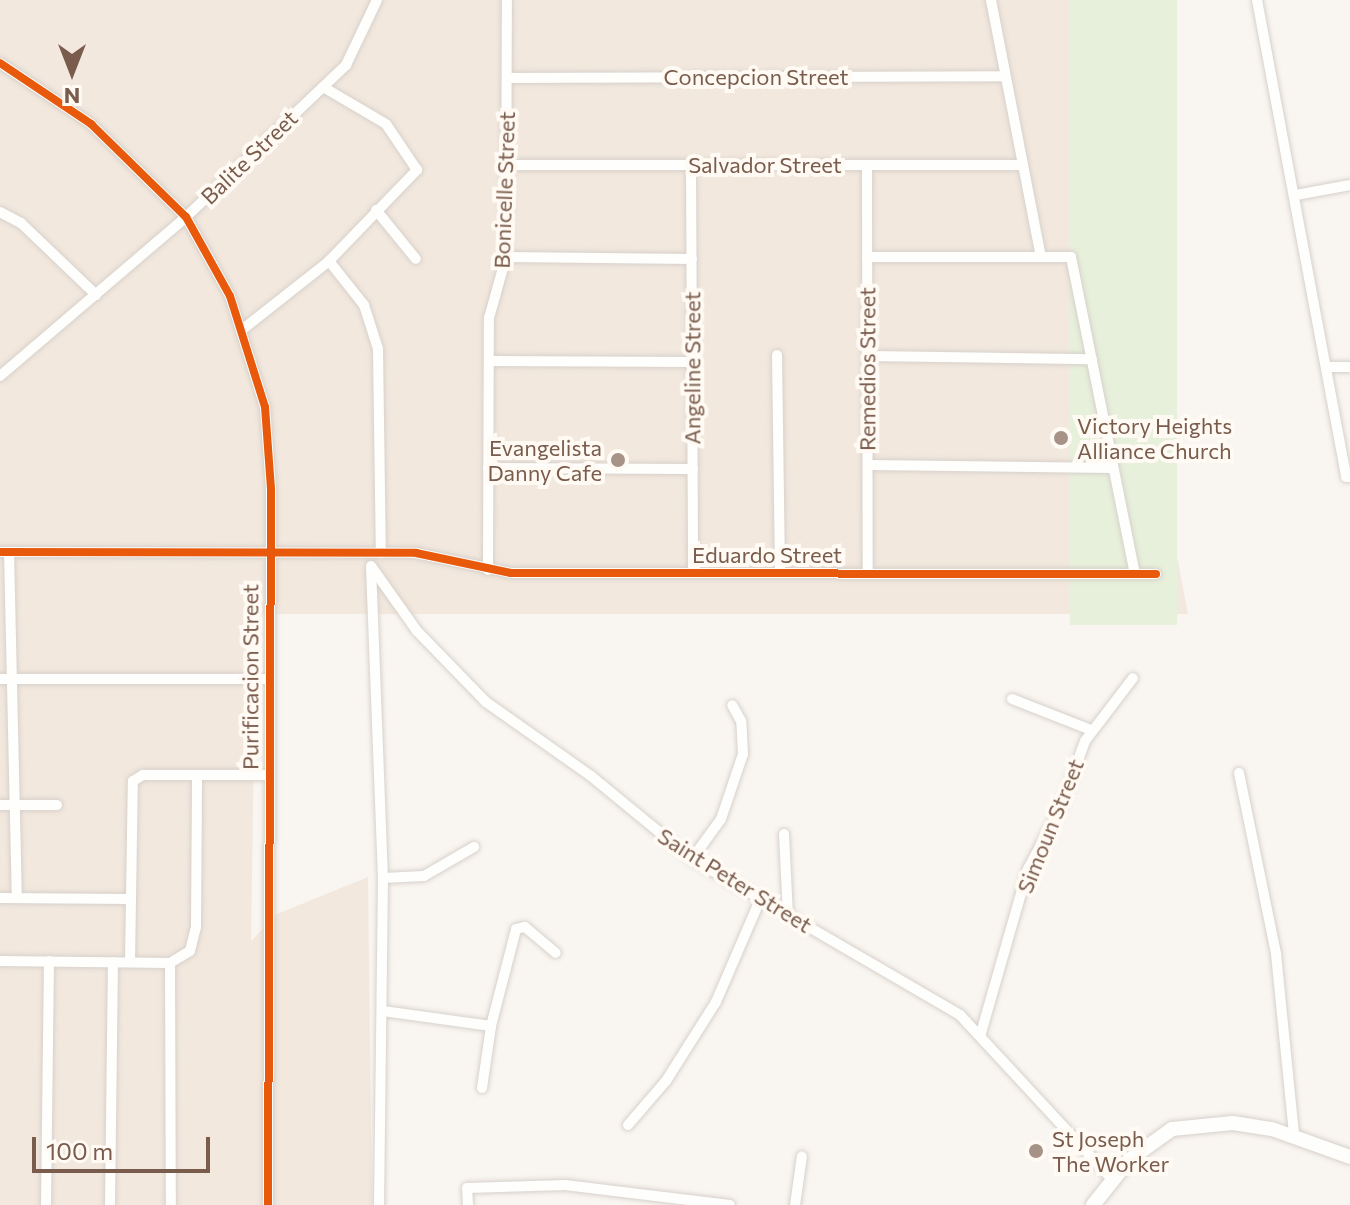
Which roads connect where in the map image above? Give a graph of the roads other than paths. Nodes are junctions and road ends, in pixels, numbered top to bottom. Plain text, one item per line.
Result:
1 (377, 0) edge
2 (507, 0) edge
3 (991, 0) edge
4 (1257, 0) edge
5 (0, 63) edge
6 (1005, 76) junction
7 (507, 78) junction
8 (323, 87) junction
9 (507, 165) junction
10 (691, 165) junction
11 (867, 165) junction
12 (1023, 165) junction
13 (1350, 185) edge
14 (1296, 195) junction
15 (376, 210) junction
16 (0, 212) edge
17 (186, 217) junction
18 (506, 257) junction
19 (867, 257) junction
20 (1041, 257) junction
21 (416, 259) dead end
22 (692, 259) junction
23 (329, 261) junction
24 (96, 295) junction
25 (243, 329) junction
26 (777, 355) dead end
27 (868, 356) junction
28 (1092, 359) junction
29 (489, 361) junction
30 (692, 362) junction
31 (1327, 367) junction
32 (1350, 367) edge
33 (0, 376) edge
34 (868, 465) junction
35 (488, 468) junction
36 (1112, 468) junction
37 (693, 469) junction
38 (1350, 477) edge
39 (4, 552) edge
40 (365, 553) junction
41 (381, 553) junction
42 (269, 554) junction
43 (371, 566) junction
44 (488, 570) junction
45 (693, 572) junction
46 (780, 573) junction
47 (868, 573) junction
48 (1135, 574) junction
49 (1156, 574) dead end
50 (1133, 678) dead end
51 (0, 679) edge
52 (12, 679) junction
53 (267, 679) junction
54 (1012, 699) dead end
55 (732, 705) dead end
56 (1091, 730) junction
57 (1239, 773) dead end
58 (197, 775) junction
59 (267, 775) junction
60 (0, 805) edge
61 (15, 805) junction
62 (57, 805) dead end
63 (784, 834) dead end
64 (474, 847) dead end
65 (692, 859) junction
66 (383, 878) junction
67 (0, 898) edge
68 (17, 898) junction
69 (130, 899) junction
70 (760, 900) junction
71 (788, 915) junction
72 (556, 953) dead end
73 (0, 961) edge
74 (49, 961) junction
75 (113, 962) junction
76 (130, 962) junction
77 (170, 963) junction
78 (383, 1011) junction
79 (491, 1026) junction
80 (981, 1033) junction
81 (482, 1088) dead end
82 (628, 1125) dead end
83 (1294, 1134) junction
84 (802, 1156) dead end
85 (1350, 1157) edge
86 (1112, 1179) junction
87 (46, 1205) edge
88 (110, 1205) edge
89 (171, 1205) edge
90 (268, 1205) edge
91 (379, 1205) edge
92 (468, 1205) edge
93 (730, 1205) edge
94 (795, 1205) edge
95 (1093, 1205) edge

1 - 8 street, Balite Street
2 - 7 street, Bonicelle Street
3 - 6 street
4 - 14 street
5 - 17 street, Purificacion Street
6 - 7 street, Concepcion Street
6 - 12 street
7 - 9 street, Bonicelle Street
8 - 15 street
8 - 17 street, Balite Street
9 - 10 street, Salvador Street
9 - 18 street, Bonicelle Street
10 - 11 street, Salvador Street
10 - 22 street, Angeline Street
11 - 12 street, Salvador Street
11 - 19 street, Remedios Street
12 - 20 street
13 - 14 street
14 - 31 street
15 - 21 street
15 - 23 street
16 - 24 street
17 - 24 street, Balite Street
17 - 25 street, Purificacion Street
18 - 22 street
18 - 29 street, Bonicelle Street
19 - 20 street
19 - 27 street, Remedios Street
20 - 28 street
22 - 30 street, Angeline Street
23 - 25 street
23 - 41 street
24 - 33 street, Balite Street
25 - 42 street, Purificacion Street
26 - 46 street
27 - 28 street
27 - 34 street, Remedios Street
28 - 36 street
29 - 30 street
29 - 35 street, Bonicelle Street
30 - 37 street, Angeline Street
31 - 32 street
31 - 38 street
34 - 36 street
34 - 47 street, Remedios Street
35 - 37 street
35 - 44 street, Bonicelle Street
36 - 48 street
37 - 45 street, Angeline Street
39 - 42 street, Eduardo Street
39 - 52 street
40 - 41 street, Eduardo Street
40 - 42 street, Eduardo Street
40 - 43 street
41 - 44 street, Eduardo Street
42 - 53 street, Purificacion Street
43 - 65 street, Saint Peter Street
43 - 66 street
44 - 45 street, Eduardo Street
45 - 46 street, Eduardo Street
46 - 47 street, Eduardo Street
47 - 48 street, Eduardo Street
48 - 49 street, Eduardo Street
50 - 56 street, Simoun Street
51 - 52 street
52 - 53 street
52 - 61 street
53 - 59 street, Purificacion Street
54 - 56 street
55 - 65 street
56 - 80 street, Simoun Street
57 - 83 street
58 - 59 street
58 - 69 street
58 - 77 street
59 - 90 street, Purificacion Street
60 - 61 street
61 - 62 street
61 - 68 street
63 - 71 street
64 - 66 street
65 - 70 street, Saint Peter Street
66 - 78 street
67 - 68 street
68 - 69 street
69 - 76 street
70 - 71 street, Saint Peter Street
70 - 82 street
71 - 80 street, Saint Peter Street
72 - 79 street
73 - 74 street
74 - 75 street
74 - 87 street
75 - 76 street
75 - 88 street
76 - 77 street
77 - 89 street
78 - 79 street
78 - 91 street
79 - 81 street
80 - 86 street, Saint Peter Street
83 - 85 main road
83 - 86 main road
84 - 94 street
86 - 95 main road
92 - 93 street

